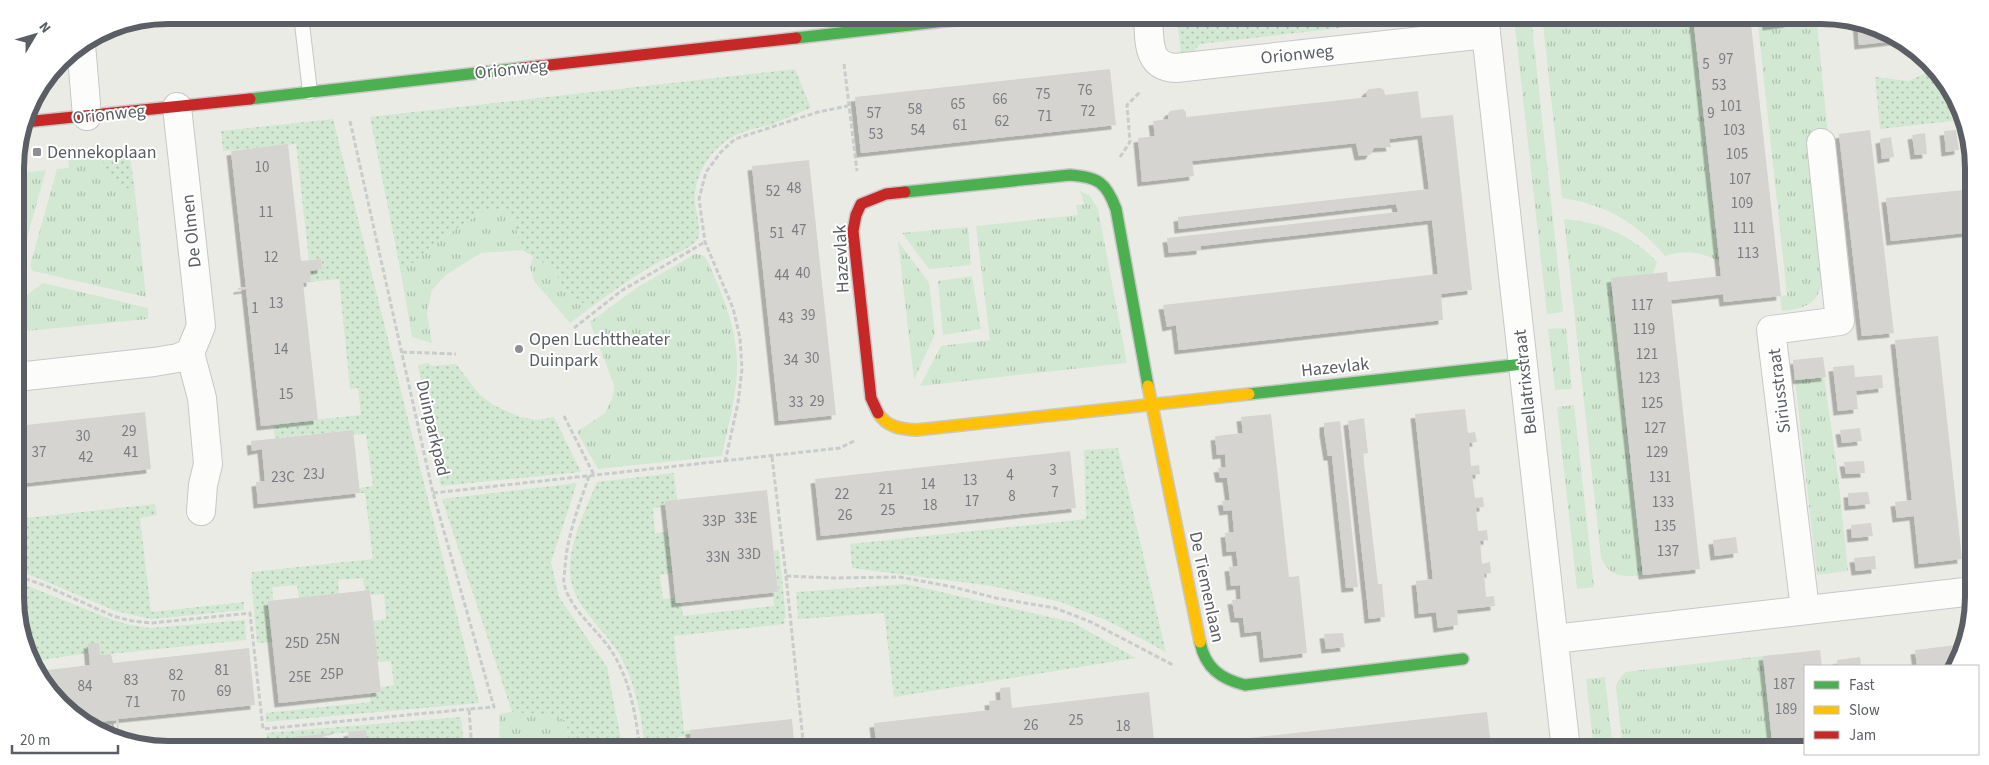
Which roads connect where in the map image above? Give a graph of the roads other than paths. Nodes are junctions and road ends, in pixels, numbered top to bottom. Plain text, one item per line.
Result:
1 (302, 24) edge
2 (919, 24) edge
3 (1149, 24) edge
4 (1485, 24) edge
5 (82, 52) edge
6 (310, 92) junction
7 (177, 107) junction
8 (87, 116) junction
9 (32, 121) edge
10 (1821, 143) dead end
11 (190, 353) junction
12 (1522, 364) junction
13 (24, 376) edge
14 (1152, 404) junction
15 (201, 511) dead end
16 (1965, 592) edge
17 (1805, 609) junction
18 (1554, 639) junction
19 (1464, 659) dead end
20 (1565, 741) edge

1 - 6 lane
2 - 6 street, Orionweg
3 - 4 street, Orionweg
4 - 12 street, Bellatrixstraat
5 - 8 street
6 - 7 street, Orionweg
7 - 8 street, Orionweg
7 - 11 street, De Olmen
8 - 9 street, Orionweg
10 - 17 street, Siriusstraat
11 - 13 street
11 - 15 street
12 - 14 street, Hazevlak
12 - 18 street, Bellatrixstraat
14 - 14 street, Hazevlak
14 - 19 street, De Tiemenlaan
16 - 17 street
17 - 18 street
18 - 20 street, Bellatrixstraat

